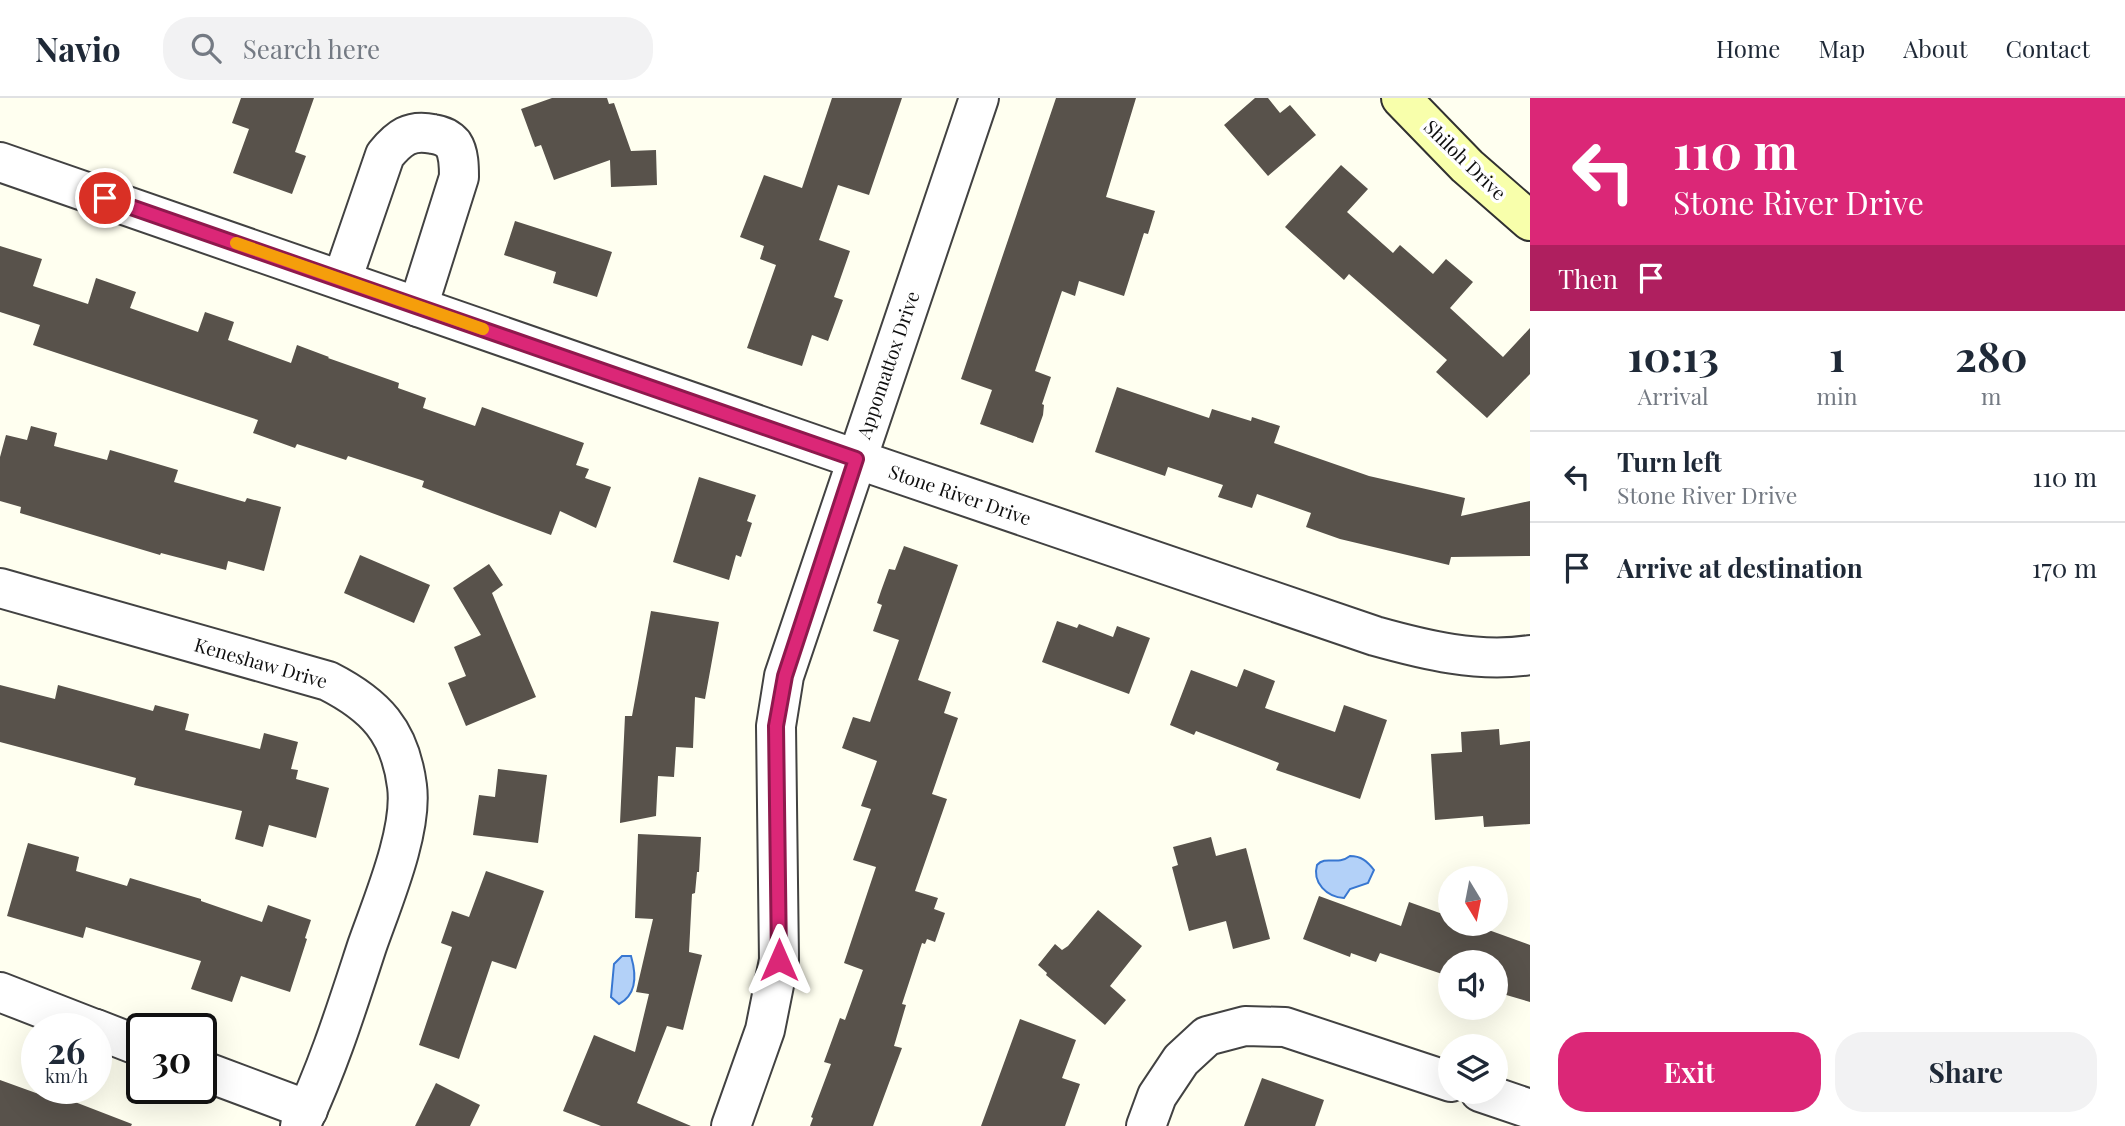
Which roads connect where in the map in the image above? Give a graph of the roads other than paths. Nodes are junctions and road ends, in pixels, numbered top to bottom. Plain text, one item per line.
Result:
1 (979, 98) edge
2 (1401, 98) edge
3 (0, 162) edge
4 (1530, 220) edge
5 (342, 281) junction
6 (418, 307) junction
7 (856, 459) junction
8 (0, 588) edge
9 (1530, 655) edge
10 (0, 992) edge
11 (54, 1013) edge
12 (217, 1077) edge
13 (1438, 1078) edge
14 (1508, 1102) edge
15 (1530, 1109) edge
16 (304, 1118) edge
17 (732, 1126) edge
18 (1146, 1126) edge

1 - 7 street, Appomattox Drive
2 - 4 street, Shiloh Drive
3 - 5 street, Stone River Drive
5 - 6 street, Stone River Drive
5 - 6 street
6 - 7 street, Stone River Drive
7 - 9 street, Stone River Drive
7 - 17 street, Appomattox Drive
8 - 16 street, Keneshaw Drive
10 - 11 street
12 - 16 street
13 - 18 street
14 - 15 street

